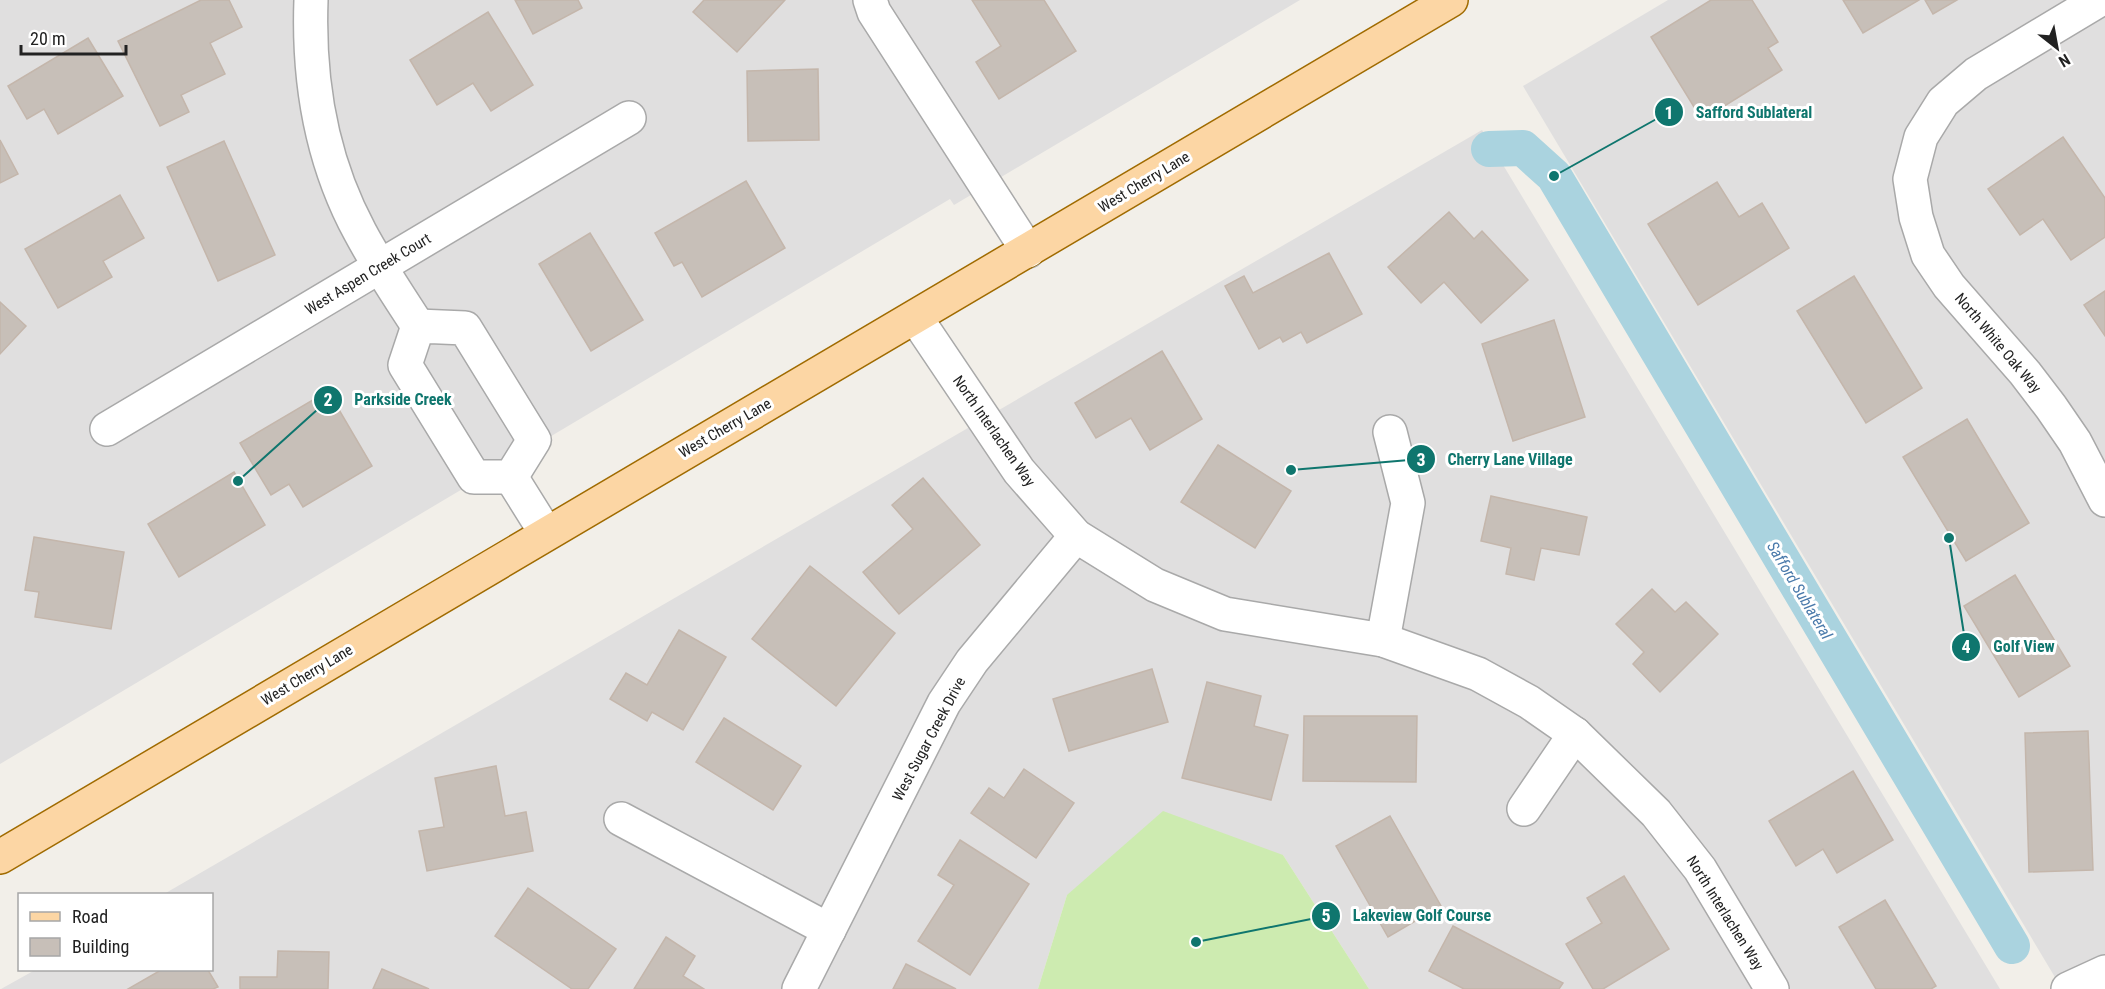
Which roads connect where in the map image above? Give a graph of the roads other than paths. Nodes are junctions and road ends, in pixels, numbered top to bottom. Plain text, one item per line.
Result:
1 (311, 0) edge
2 (870, 0) edge
3 (1451, 0) edge
4 (2080, 5) edge
5 (629, 118) dead end
6 (1028, 251) junction
7 (380, 267) junction
8 (916, 318) junction
9 (418, 326) junction
10 (107, 429) dead end
11 (1389, 432) dead end
12 (511, 477) junction
13 (2105, 500) edge
14 (546, 533) junction
15 (1076, 536) junction
16 (1383, 640) junction
17 (1575, 734) junction
18 (1524, 809) dead end
19 (621, 819) dead end
20 (0, 857) edge
21 (829, 930) junction
22 (2105, 972) edge
23 (799, 989) edge
24 (1772, 989) edge
25 (2068, 989) edge

1 - 7 street
2 - 6 street
3 - 6 main road, West Cherry Lane
4 - 13 street, North White Oak Way
5 - 7 street, West Aspen Creek Court
6 - 8 main road, West Cherry Lane
7 - 9 street
7 - 10 street, West Aspen Creek Court
8 - 14 main road, West Cherry Lane
8 - 15 street, North Interlachen Way
9 - 12 street
9 - 12 street
11 - 16 street
12 - 14 street
14 - 20 main road, West Cherry Lane
15 - 16 street, North Interlachen Way
15 - 21 street, West Sugar Creek Drive
16 - 17 street, North Interlachen Way
17 - 18 street
17 - 24 street, North Interlachen Way
19 - 21 street
21 - 23 street, West Sugar Creek Drive
22 - 25 street

